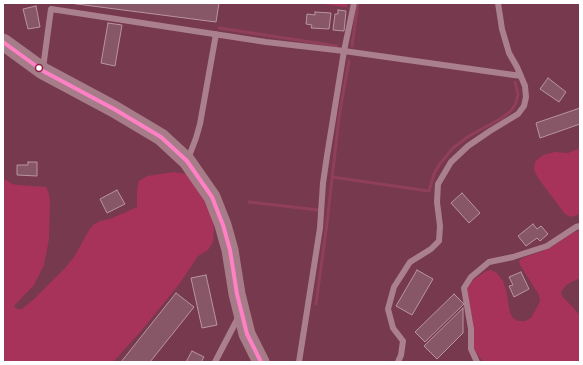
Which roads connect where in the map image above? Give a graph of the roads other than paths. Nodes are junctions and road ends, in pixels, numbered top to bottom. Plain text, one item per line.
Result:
1 (46, 3) edge
2 (354, 3) edge
3 (498, 3) edge
4 (51, 8) junction
5 (216, 34) junction
6 (3, 42) edge
7 (344, 51) junction
8 (43, 71) junction
9 (521, 76) junction
10 (187, 161) junction
11 (580, 226) edge
12 (241, 311) junction
13 (215, 362) edge
14 (261, 362) edge
15 (299, 362) edge
16 (398, 362) edge
17 (477, 362) edge

1 - 4 lane
2 - 7 lane
3 - 9 lane
4 - 5 lane
4 - 8 lane
5 - 7 lane
5 - 10 lane
6 - 8 street
7 - 9 lane
7 - 15 lane
8 - 10 street
9 - 16 lane
10 - 12 street
11 - 17 lane
12 - 13 lane
12 - 14 street

